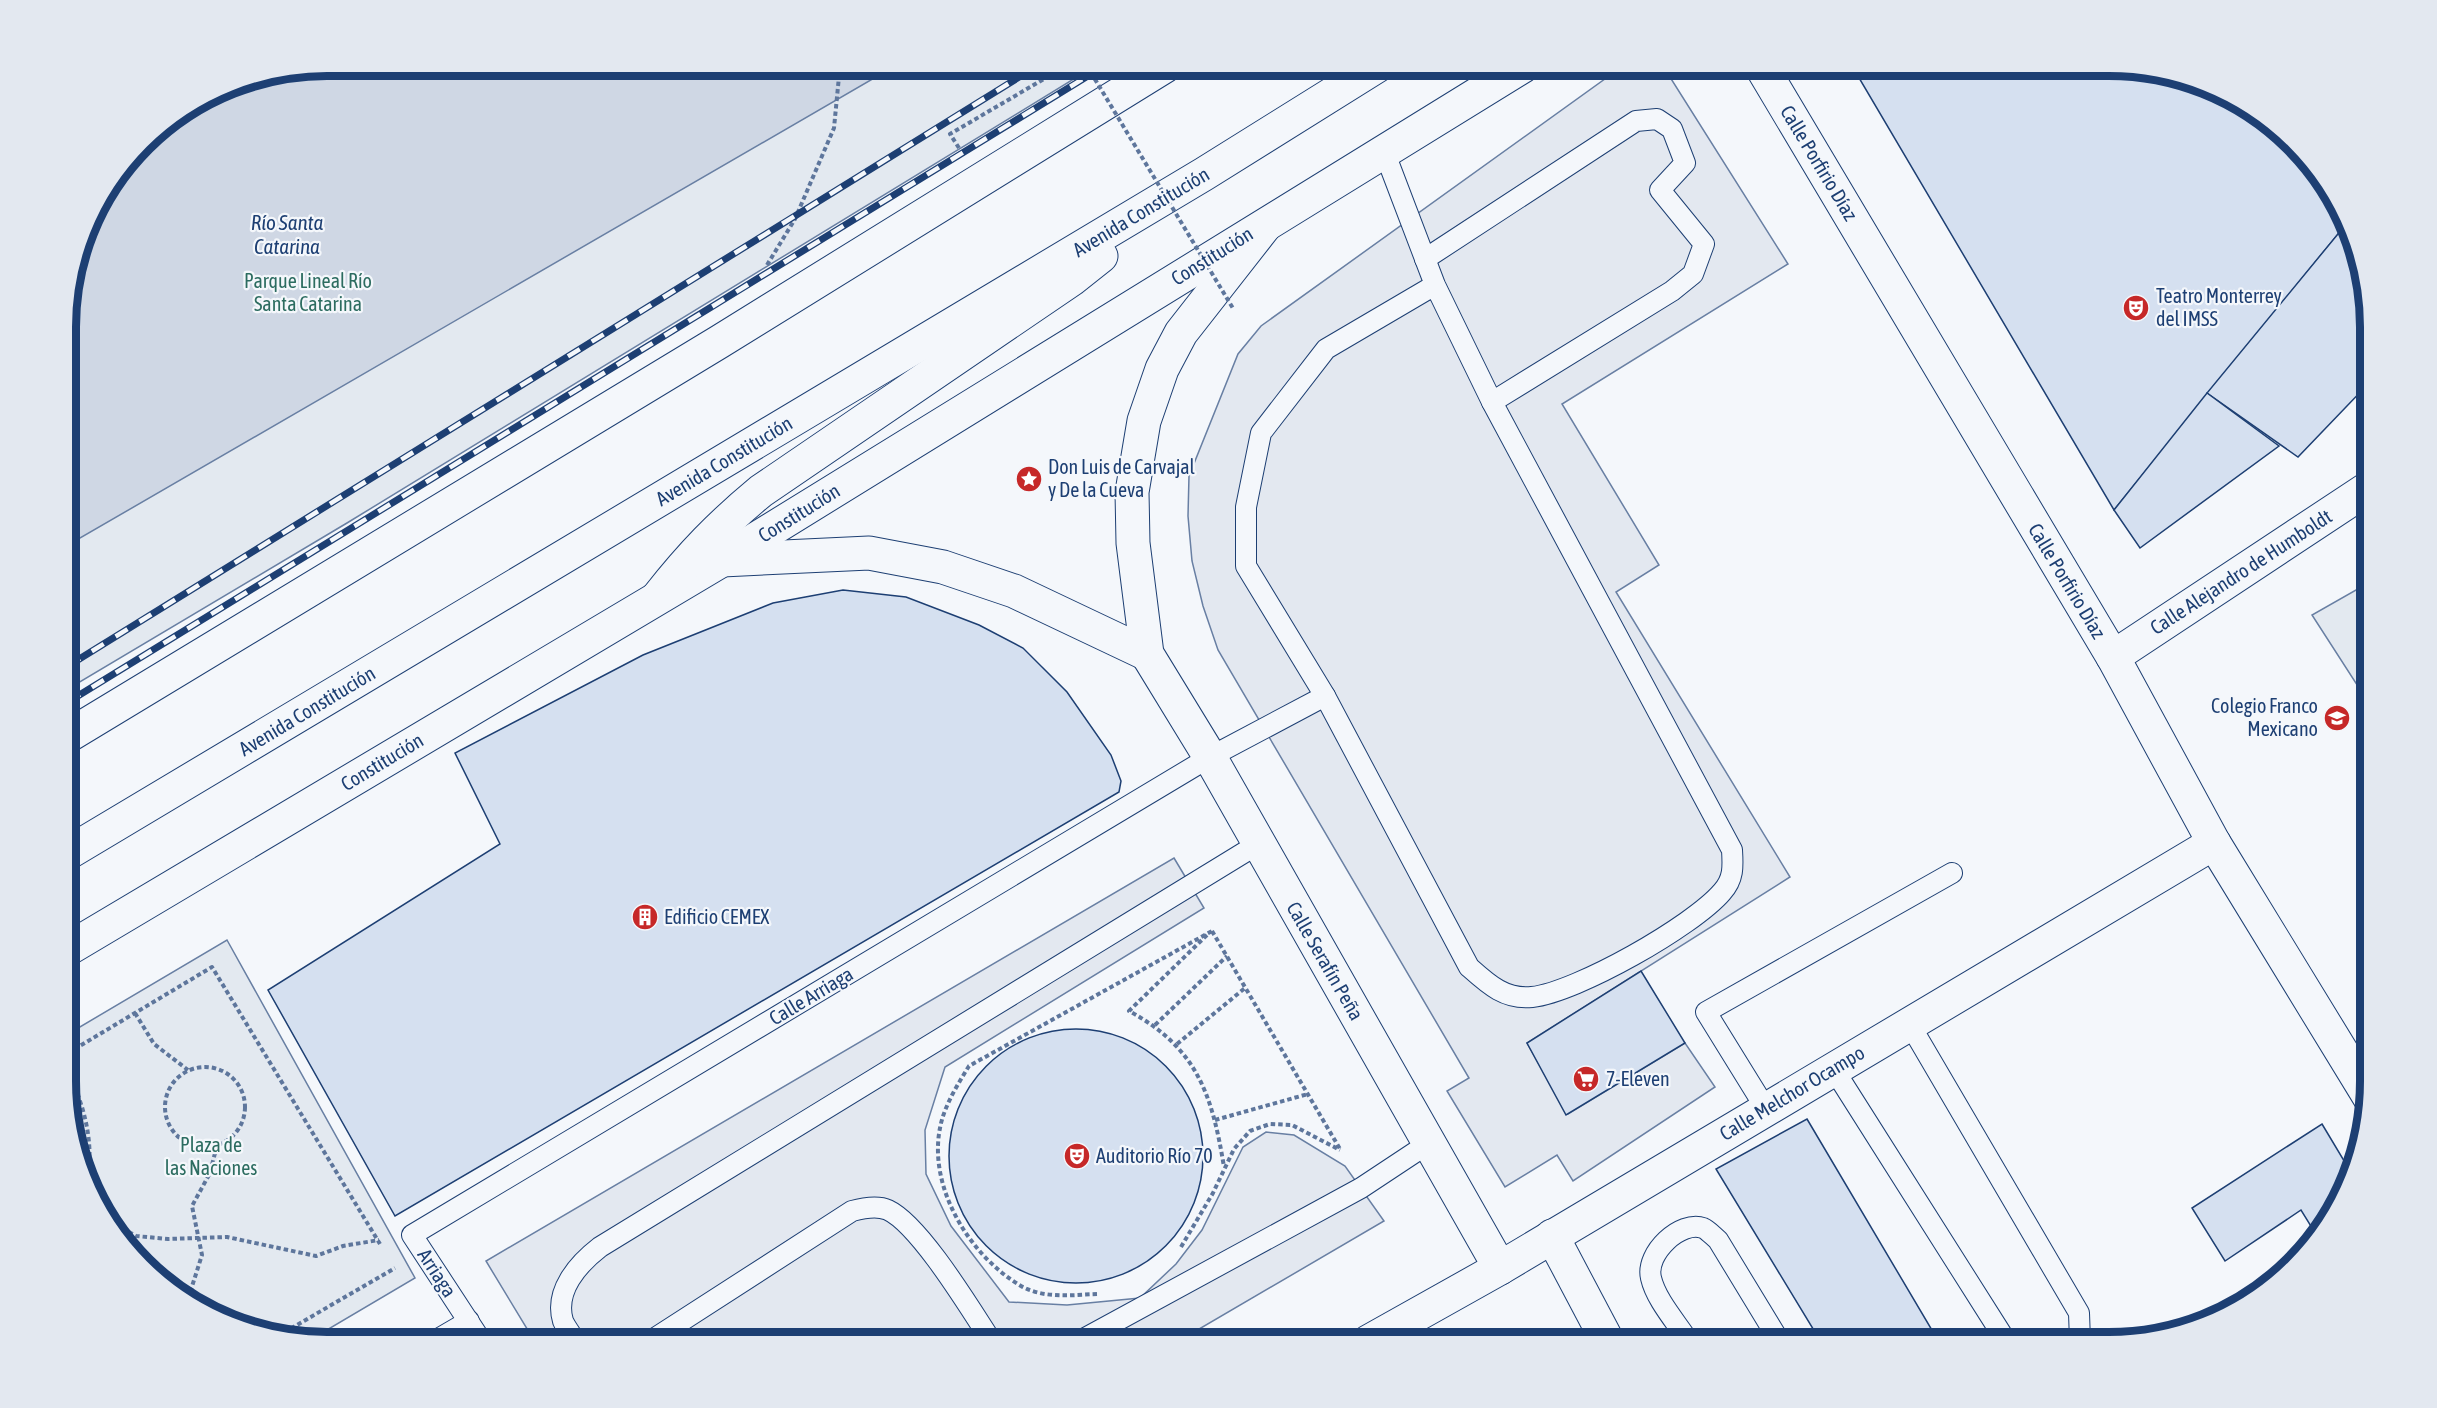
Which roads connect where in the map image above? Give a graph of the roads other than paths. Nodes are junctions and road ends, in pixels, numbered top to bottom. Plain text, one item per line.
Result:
1 (1149, 76) edge
2 (1361, 76) edge
3 (1507, 76) edge
4 (1767, 76) edge
5 (1384, 151) junction
6 (1204, 174) junction
7 (1268, 221) junction
8 (1425, 259) junction
9 (1435, 285) junction
10 (1492, 402) junction
11 (2360, 494) edge
12 (722, 560) junction
13 (658, 597) junction
14 (1147, 654) junction
15 (2113, 657) junction
16 (1325, 696) junction
17 (76, 731) edge
18 (1210, 758) junction
19 (2214, 843) junction
20 (1258, 844) junction
21 (76, 849) edge
22 (1952, 873) dead end
23 (76, 944) edge
24 (1909, 1023) junction
25 (1833, 1068) junction
26 (2360, 1082) edge
27 (1766, 1109) junction
28 (1429, 1143) junction
29 (412, 1235) joint
30 (1551, 1236) junction
31 (1500, 1268) junction
32 (469, 1321) junction
33 (450, 1332) edge
34 (476, 1332) edge
35 (570, 1332) edge
36 (664, 1332) edge
37 (985, 1332) edge
38 (1096, 1332) edge
39 (1386, 1332) edge
40 (1603, 1332) edge
41 (1683, 1332) edge
42 (1774, 1332) edge
43 (2000, 1332) edge
44 (2080, 1332) edge

1 - 17 main road
2 - 6 main road, Avenida Constitución
3 - 5 main road, Constitución
4 - 15 main road, Calle Porfirio Díaz
5 - 7 main road, Constitución
5 - 8 lane
6 - 13 main road
6 - 21 main road, Avenida Constitución
7 - 12 main road, Constitución
7 - 14 main road, Calle Serafín Peña
8 - 9 lane
8 - 10 lane
9 - 10 lane
9 - 16 lane
10 - 16 lane
11 - 15 main road, Calle Alejandro de Humboldt
12 - 13 main road, Constitución
12 - 14 main road
13 - 23 main road, Constitución
14 - 18 main road, Calle Serafín Peña
15 - 19 main road, Calle Porfirio Díaz
16 - 18 lane, Calle Arriaga
18 - 20 main road, Calle Serafín Peña
18 - 29 lane, Calle Arriaga
19 - 24 main road, Calle Melchor Ocampo
19 - 26 main road, Calle Porfirio Díaz
20 - 28 main road, Calle Serafín Peña
20 - 35 lane
22 - 27 lane
24 - 25 main road, Calle Melchor Ocampo
24 - 44 lane
25 - 27 main road, Calle Melchor Ocampo
25 - 43 lane
27 - 30 main road, Calle Melchor Ocampo
28 - 31 main road, Calle Serafín Peña
28 - 38 lane
29 - 32 lane, Arriaga
30 - 31 main road, Calle Melchor Ocampo
30 - 40 main road
31 - 39 main road, Calle Melchor Ocampo
32 - 33 lane
32 - 34 lane, Arriaga
36 - 37 lane
41 - 42 lane

